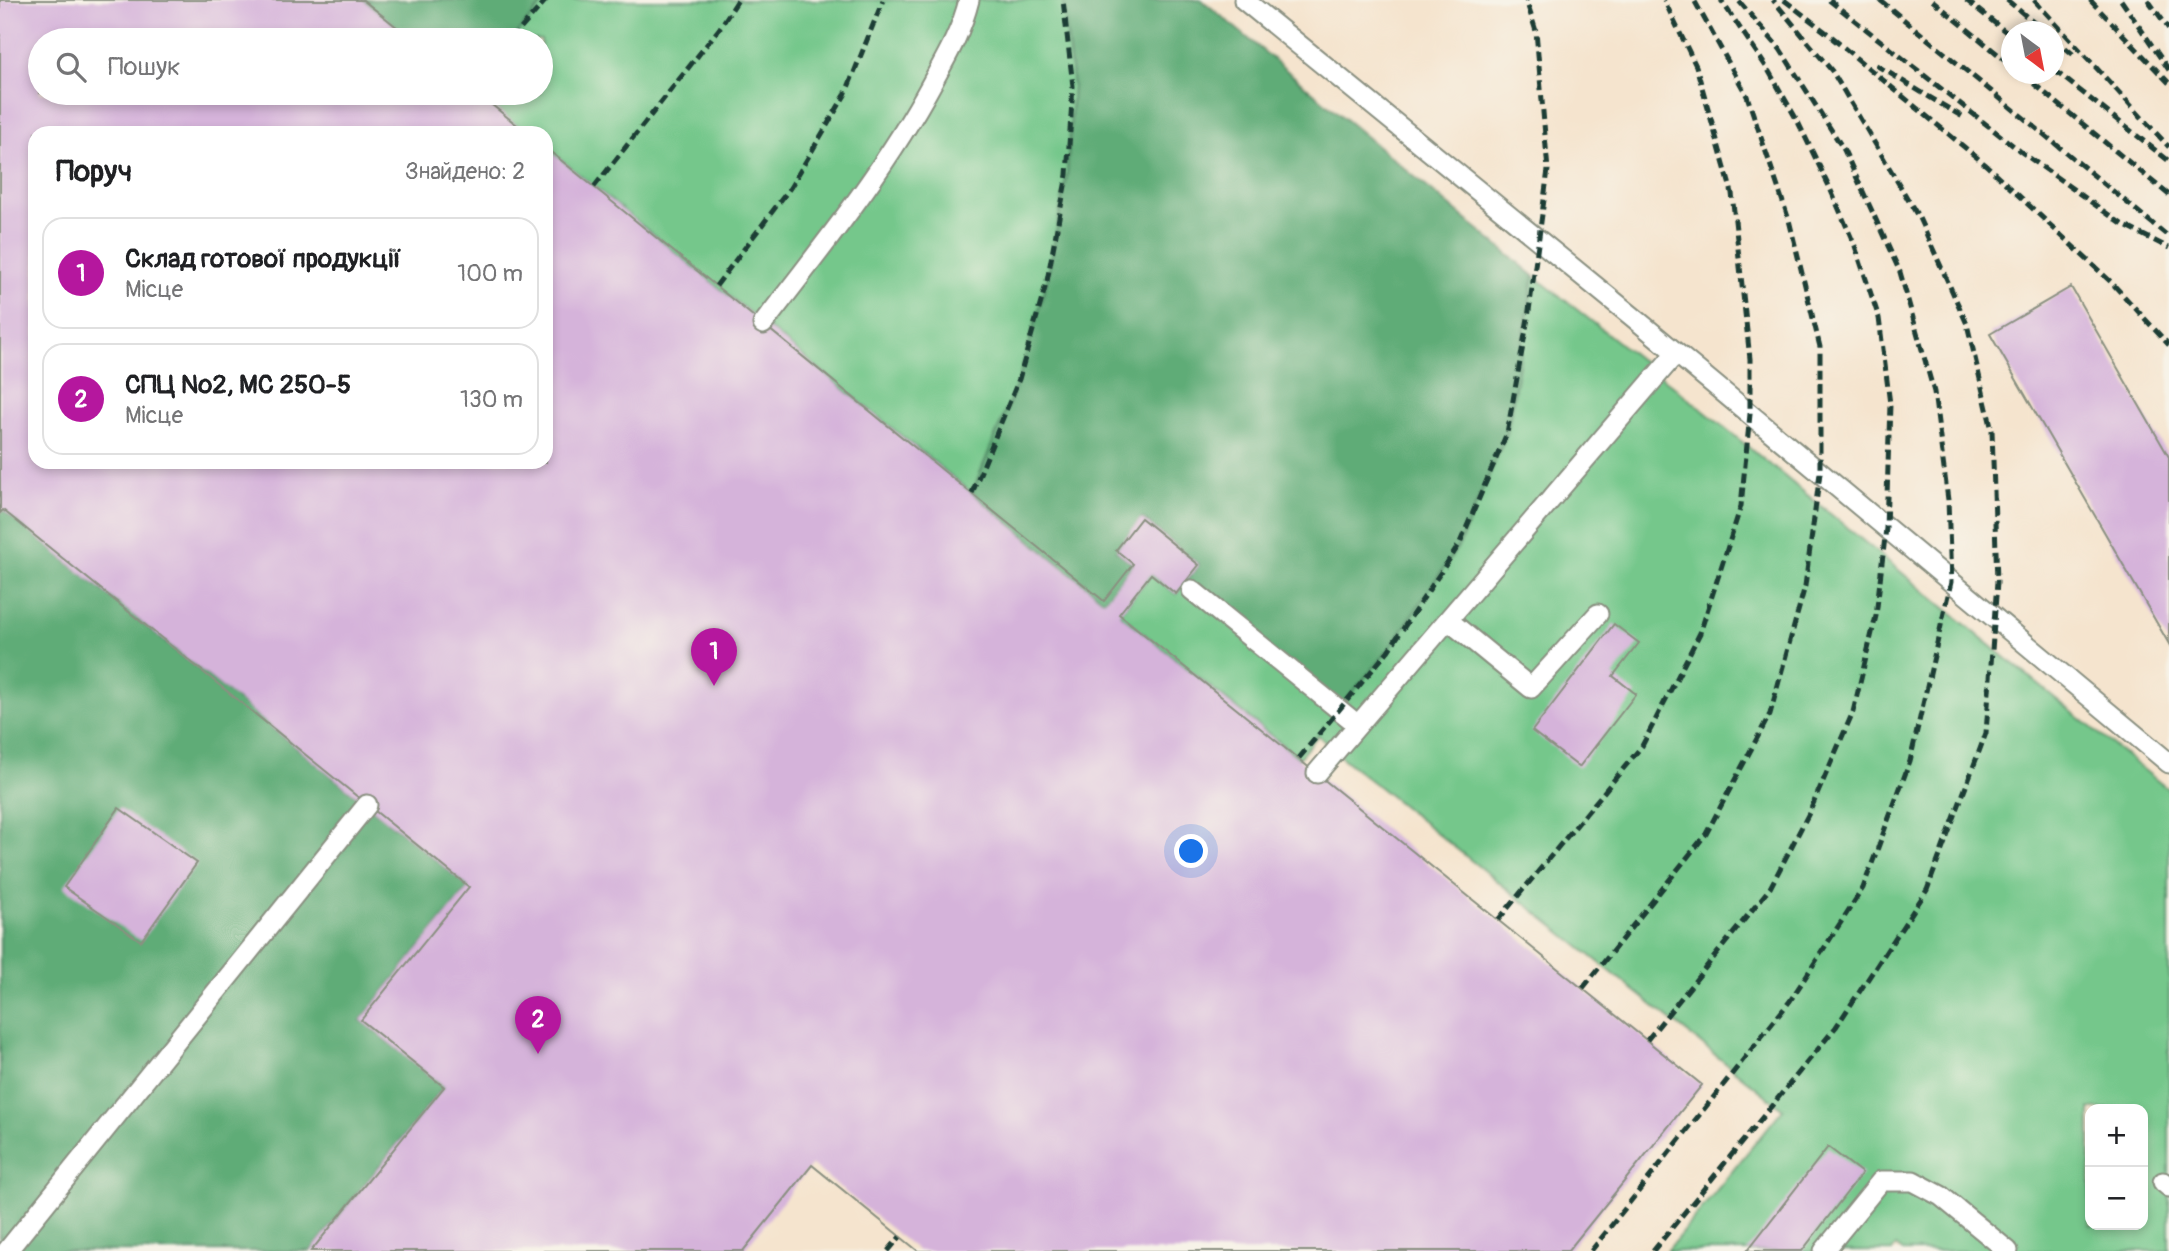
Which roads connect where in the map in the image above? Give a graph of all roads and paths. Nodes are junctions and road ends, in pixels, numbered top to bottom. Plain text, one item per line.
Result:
1 (969, 0) edge
2 (1244, 0) edge
3 (763, 324) dead end
4 (1676, 353) junction
5 (1192, 590) dead end
6 (1598, 614) dead end
7 (1448, 620) junction
8 (1358, 725) junction
9 (2169, 763) edge
10 (1317, 773) dead end
11 (367, 805) dead end
12 (7, 1251) edge
13 (1824, 1251) edge
14 (2008, 1251) edge

1 - 3 lane
2 - 4 lane
4 - 7 lane
4 - 9 lane
5 - 8 lane
6 - 7 lane
7 - 8 lane
8 - 10 lane
11 - 12 lane
13 - 14 lane

